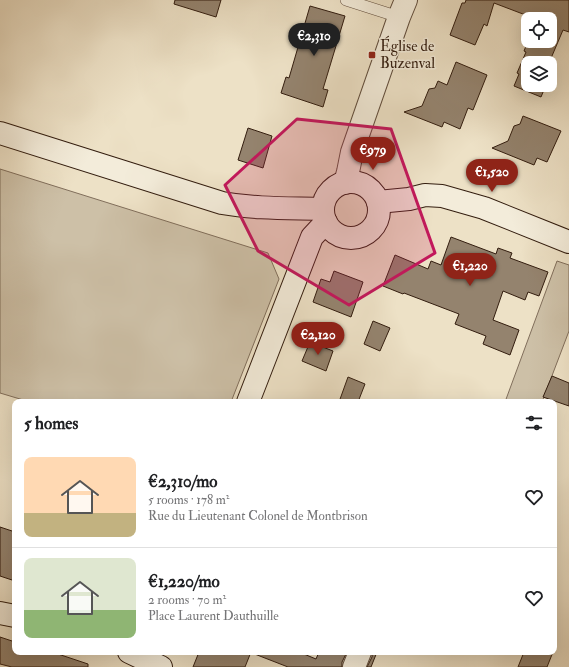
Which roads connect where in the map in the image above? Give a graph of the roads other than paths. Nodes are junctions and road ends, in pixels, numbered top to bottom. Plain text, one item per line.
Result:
1 (346, 0) edge
2 (403, 8) edge
3 (0, 133) edge
4 (345, 183) junction
5 (378, 202) junction
6 (324, 216) junction
7 (569, 242) edge
8 (249, 399) edge
9 (0, 613) edge
10 (12, 615) edge
11 (359, 655) edge
12 (354, 667) edge

1 - 2 lane
2 - 4 main road
3 - 6 main road
4 - 5 main road
4 - 6 main road
5 - 6 main road
5 - 7 main road
6 - 8 main road
9 - 10 main road
11 - 12 main road

